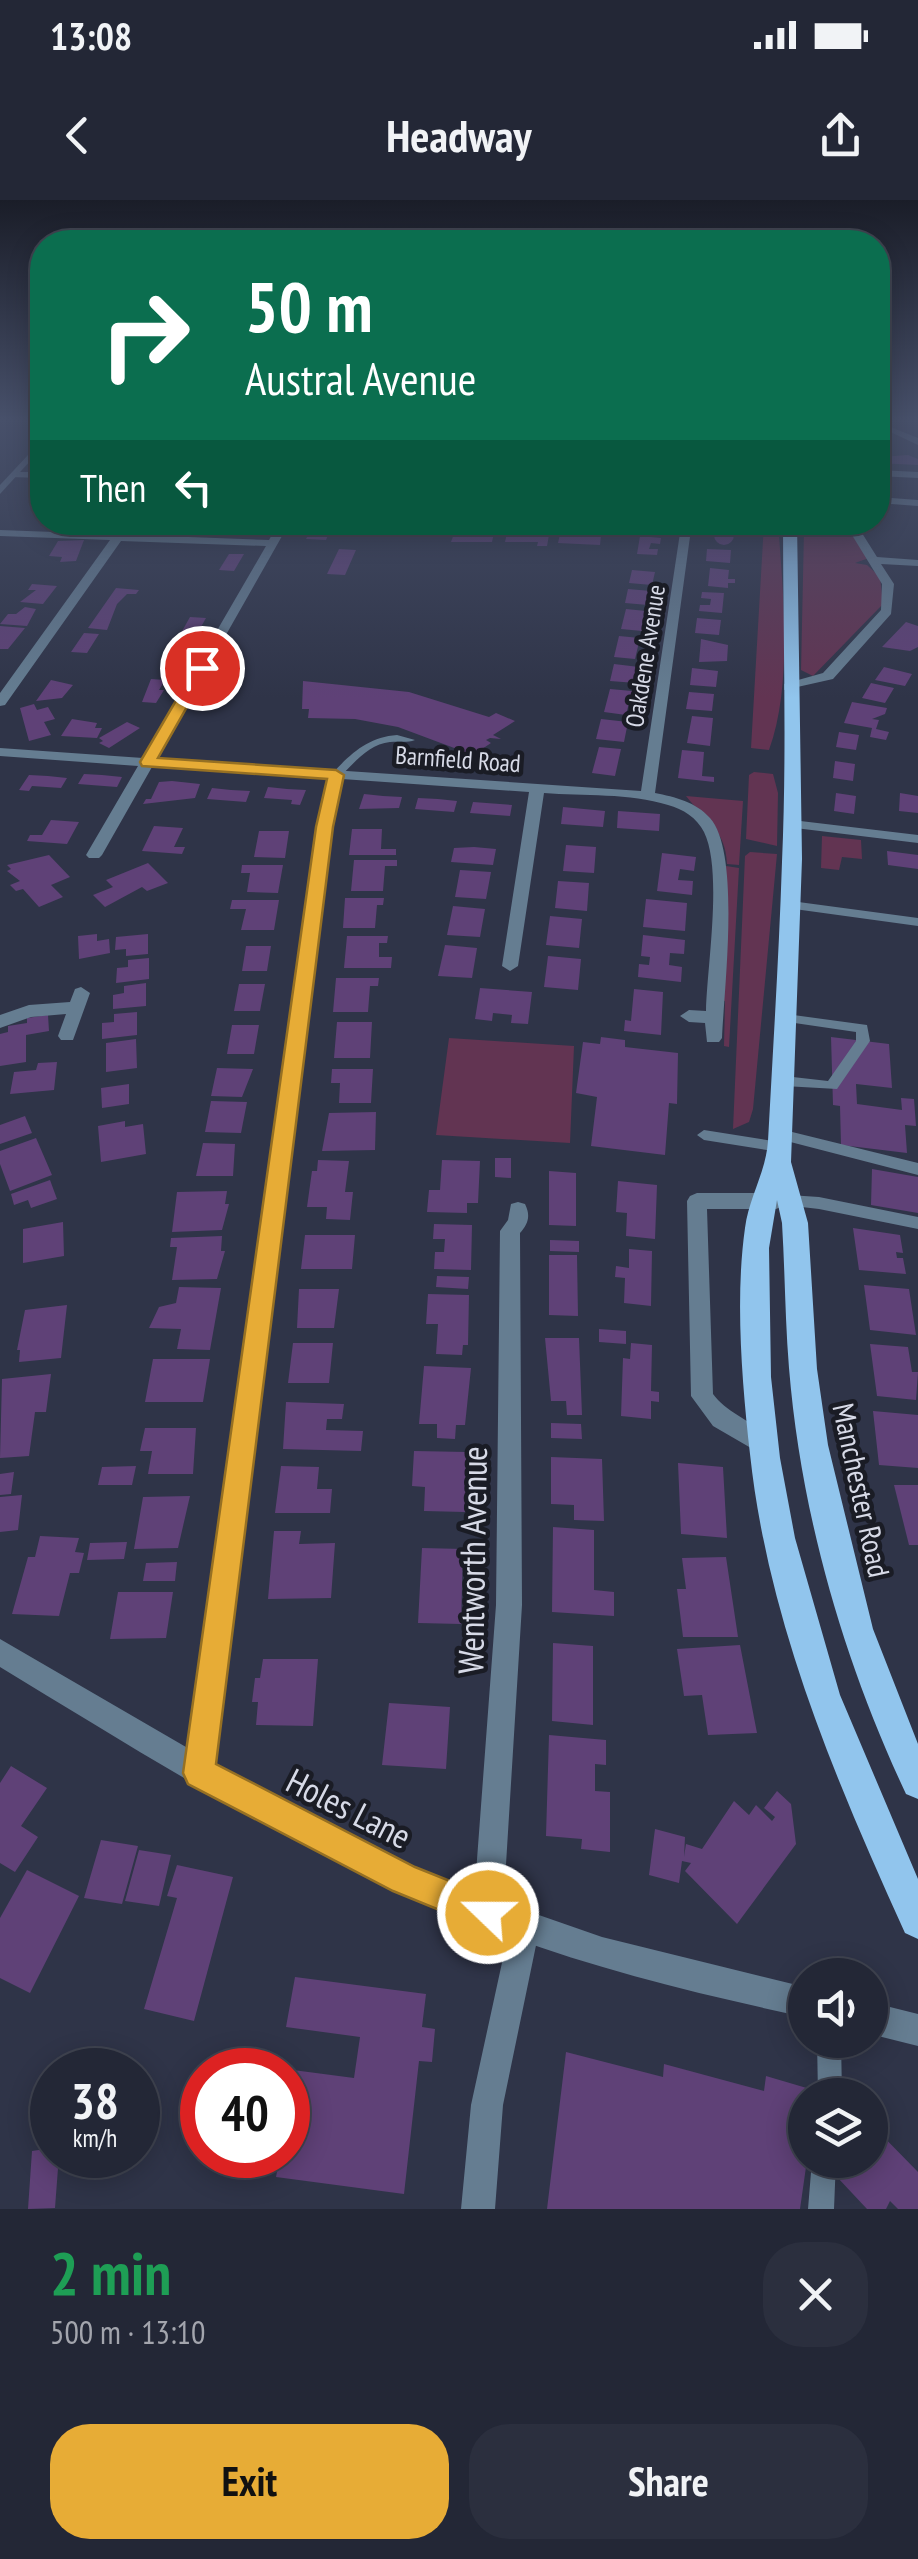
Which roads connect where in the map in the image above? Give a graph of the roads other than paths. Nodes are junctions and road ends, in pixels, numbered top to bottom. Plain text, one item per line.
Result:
1 (0, 532) edge
2 (30, 533) edge
3 (71, 535) edge
4 (278, 535) edge
5 (686, 535) edge
6 (790, 535) edge
7 (857, 535) edge
8 (118, 537) junction
9 (274, 543) junction
10 (872, 560) junction
11 (918, 563) edge
12 (789, 687) junction
13 (0, 702) edge
14 (410, 740) dead end
15 (0, 752) edge
16 (148, 762) junction
17 (336, 775) junction
18 (536, 790) junction
19 (647, 796) junction
20 (792, 824) junction
21 (918, 839) edge
22 (94, 855) dead end
23 (791, 904) junction
24 (918, 922) edge
25 (510, 966) dead end
26 (689, 1016) dead end
27 (714, 1018) junction
28 (786, 1018) junction
29 (0, 1022) edge
30 (67, 1036) dead end
31 (713, 1038) dead end
32 (784, 1080) junction
33 (704, 1135) dead end
34 (779, 1148) junction
35 (918, 1169) edge
36 (777, 1201) junction
37 (518, 1210) dead end
38 (918, 1222) edge
39 (762, 1444) junction
40 (3, 1659) edge
41 (199, 1773) junction
42 (918, 1782) edge
43 (488, 1913) junction
44 (918, 1920) edge
45 (525, 1926) junction
46 (788, 1998) edge
47 (888, 2022) edge
48 (918, 2030) edge
49 (823, 2178) edge
50 (478, 2209) edge
51 (820, 2209) edge

1 - 2 street
3 - 8 street
4 - 9 street
5 - 19 street, Oakdene Avenue
6 - 12 main road, Manchester Road
7 - 10 street
8 - 9 street
8 - 13 street
9 - 16 street
10 - 11 street
10 - 12 street
12 - 20 main road, Manchester Road
14 - 17 lane
15 - 16 street, Barnfield Road
16 - 17 street, Barnfield Road
16 - 22 street
17 - 18 street, Barnfield Road
17 - 41 street
18 - 19 street, Barnfield Road
18 - 25 street
19 - 27 street, Barnfield Road
20 - 21 street
20 - 23 main road, Manchester Road
23 - 24 lane
23 - 28 main road, Manchester Road
26 - 27 street
27 - 31 street, Barnfield Road
28 - 32 main road, Manchester Road
28 - 32 lane
29 - 30 street
32 - 34 main road, Manchester Road
33 - 34 lane
34 - 35 lane
34 - 36 main road, Manchester Road
36 - 38 lane
36 - 39 main road, Manchester Road
36 - 39 street
36 - 42 main road, Manchester Road
37 - 43 street, Wentworth Avenue
39 - 44 main road, Manchester Road
40 - 41 street, Holes Lane
41 - 43 street, Holes Lane
43 - 45 street, Holes Lane
45 - 46 street, Holes Lane
45 - 50 street
47 - 48 street
49 - 51 lane

